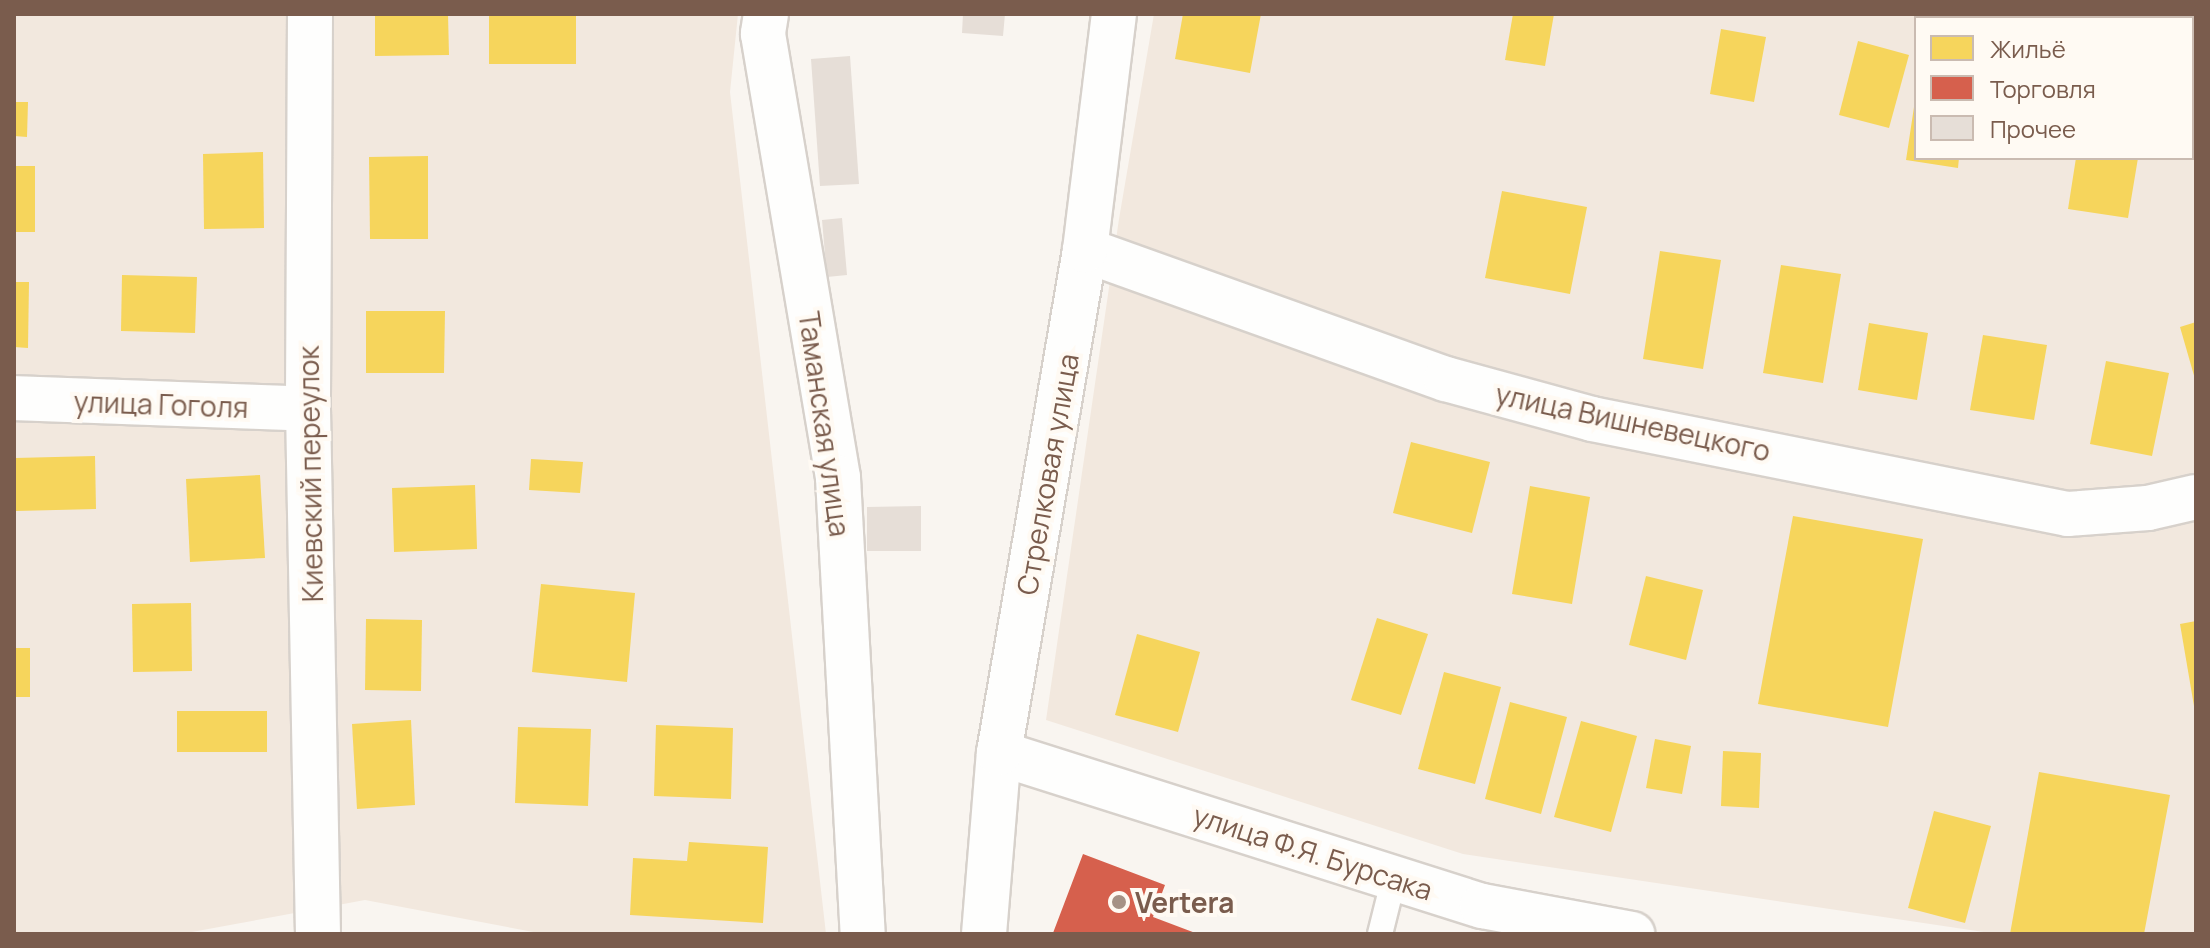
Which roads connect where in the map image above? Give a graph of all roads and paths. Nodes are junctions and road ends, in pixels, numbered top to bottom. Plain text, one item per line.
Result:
1 (310, 14) edge
2 (766, 14) edge
3 (1114, 14) edge
4 (1085, 250) junction
5 (14, 398) edge
6 (308, 409) junction
7 (2196, 497) edge
8 (999, 753) junction
9 (1394, 878) junction
10 (318, 934) edge
11 (863, 934) edge
12 (984, 934) edge
13 (1380, 934) edge
14 (1632, 934) edge

1 - 6 street, Киевский переулок
2 - 11 street, Таманская улица
3 - 4 street, Стрелковая улица
4 - 7 street, улица Вишневецкого
4 - 8 street, Стрелковая улица
5 - 6 street, улица Гоголя
6 - 10 street, Киевский переулок
8 - 9 street, улица Ф.Я. Бурсака
8 - 12 street, Стрелковая улица
9 - 13 lane
9 - 14 street, улица Ф.Я. Бурсака

